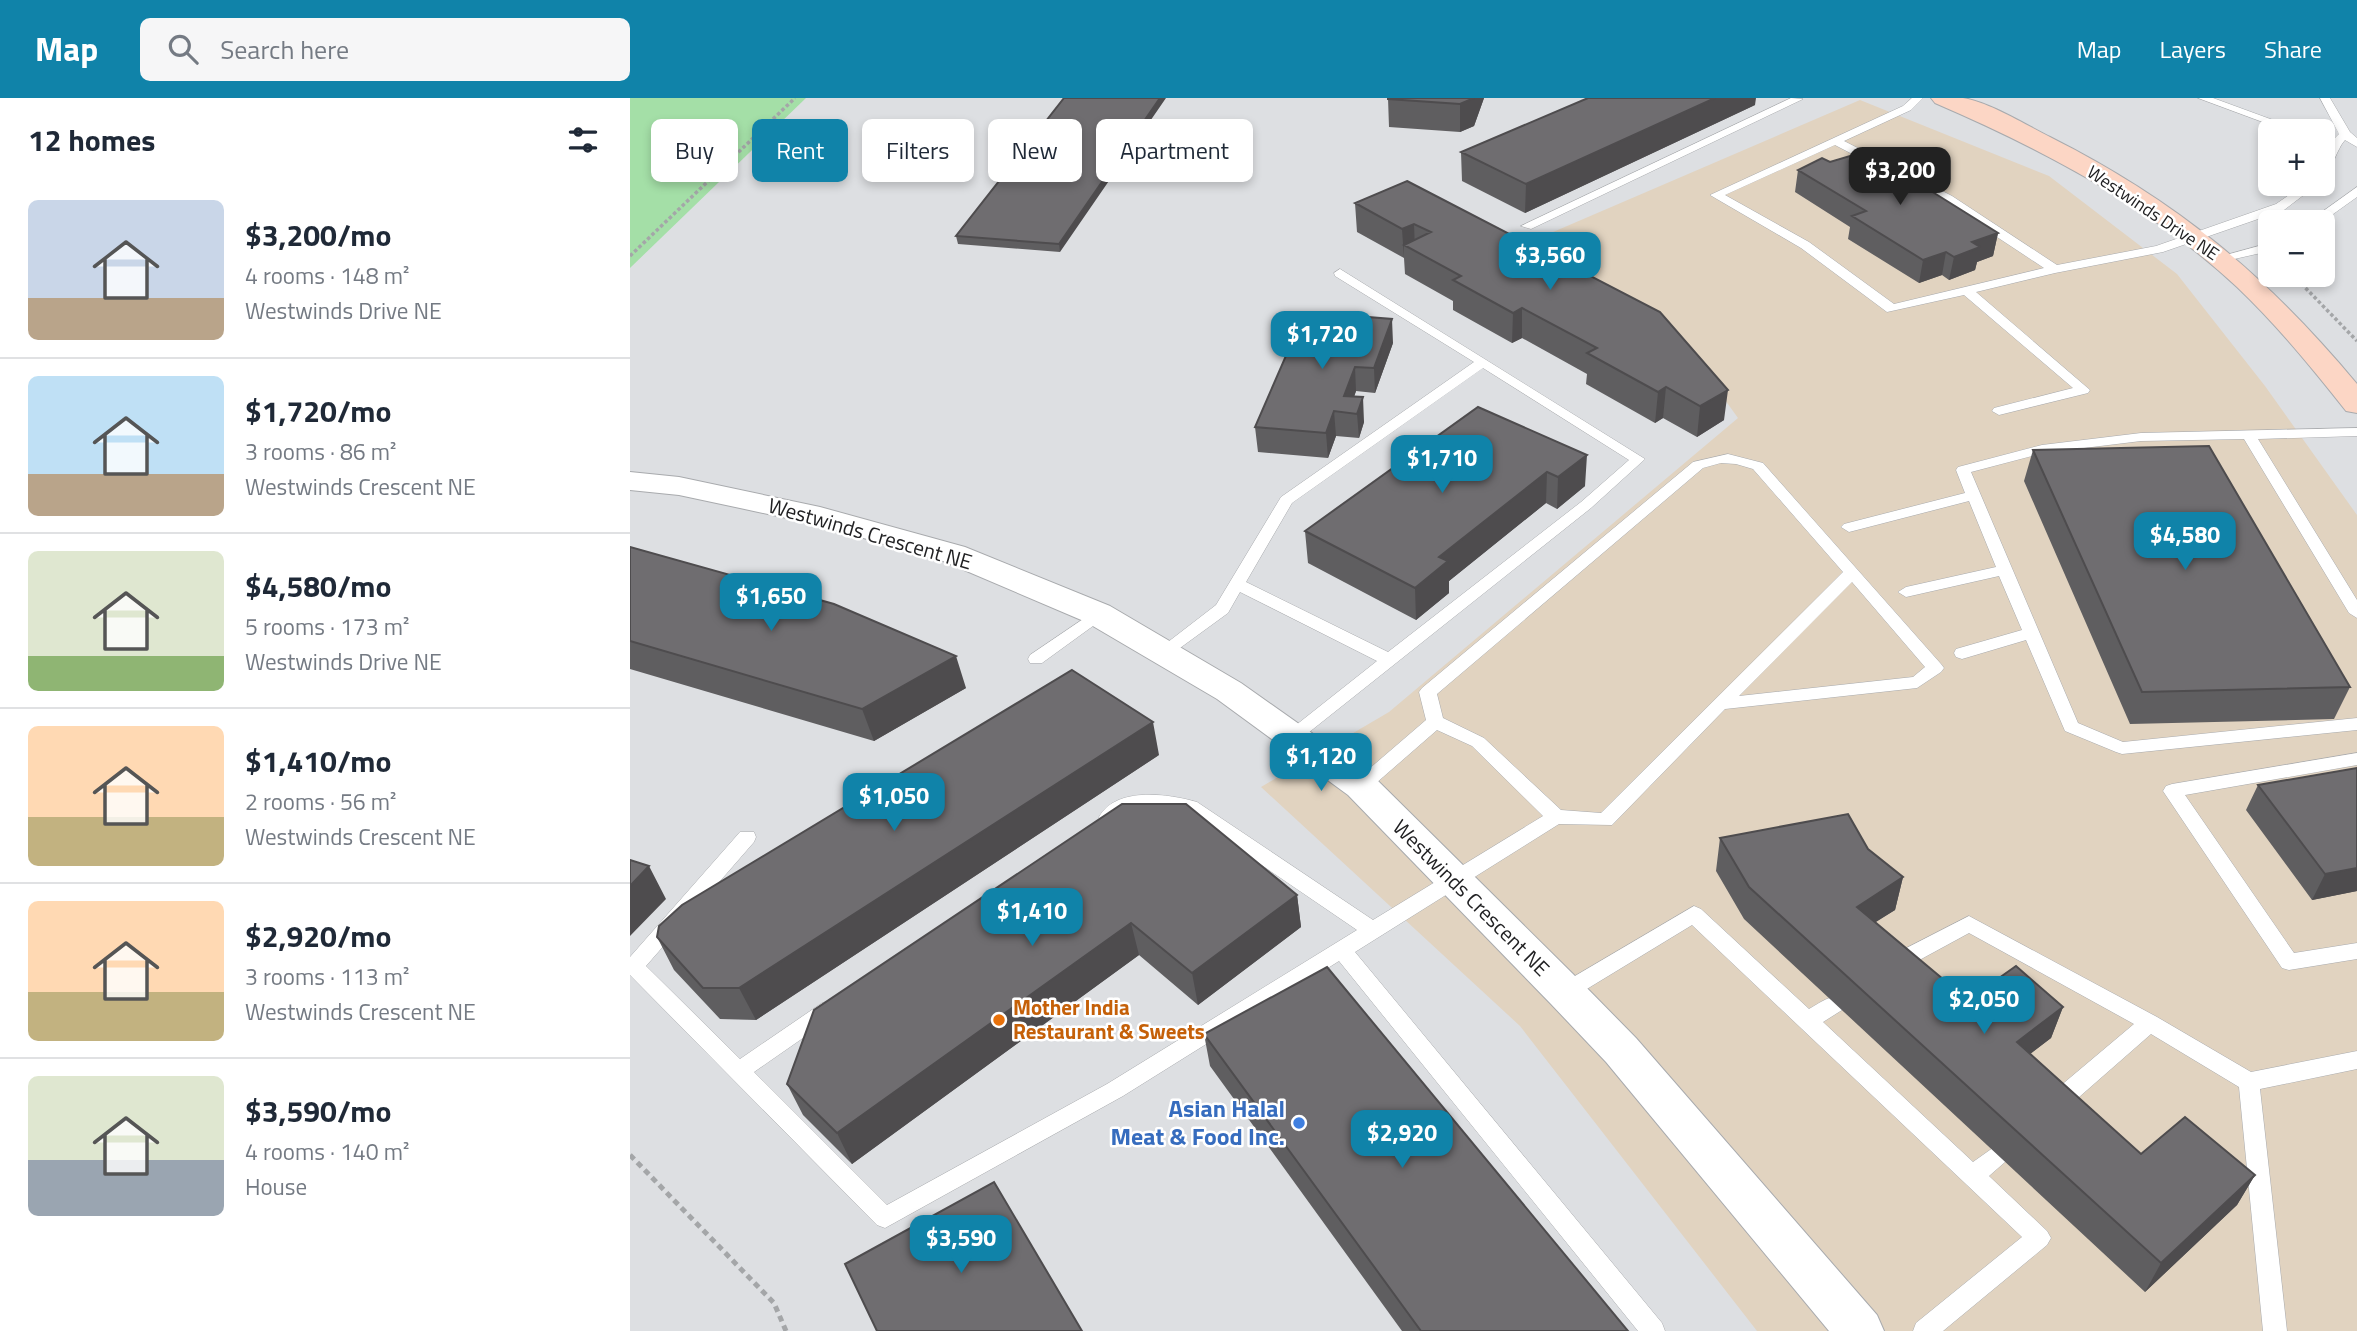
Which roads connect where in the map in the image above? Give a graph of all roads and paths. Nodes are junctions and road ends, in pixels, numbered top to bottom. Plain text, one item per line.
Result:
1 (796, 98) edge
2 (1918, 98) edge
3 (2203, 98) edge
4 (2325, 98) edge
5 (1798, 99) edge
6 (1957, 100) edge
7 (2263, 119) edge
8 (2345, 134) junction
9 (2335, 139) edge
10 (1836, 141) junction
11 (2357, 144) edge
12 (2335, 145) edge
13 (2357, 153) edge
14 (2357, 191) edge
15 (2295, 196) edge
16 (2331, 210) edge
17 (1527, 226) dead end
18 (2192, 236) junction
19 (2258, 250) edge
20 (630, 256) edge
21 (2221, 258) junction
22 (2055, 269) junction
23 (1340, 273) dead end
24 (2305, 287) edge
25 (1966, 290) junction
26 (2357, 341) edge
27 (1483, 362) junction
28 (2357, 404) edge
29 (1999, 411) dead end
30 (2357, 432) edge
31 (2248, 434) junction
32 (630, 481) edge
33 (1972, 496) junction
34 (1849, 527) dead end
35 (2003, 570) junction
36 (1852, 572) junction
37 (1236, 584) junction
38 (1906, 592) dead end
39 (2357, 613) edge
40 (1098, 614) junction
41 (2031, 633) junction
42 (1163, 652) junction
43 (1962, 653) dead end
44 (1035, 659) dead end
45 (1390, 660) junction
46 (1721, 704) junction
47 (1435, 722) junction
48 (2357, 724) edge
49 (1293, 737) junction
50 (2357, 758) edge
51 (1361, 786) junction
52 (1556, 817) junction
53 (1094, 827) edge
54 (747, 837) dead end
55 (1453, 880) junction
56 (1373, 930) junction
57 (1341, 949) junction
58 (2357, 951) edge
59 (1885, 970) edge
60 (1565, 992) junction
61 (842, 1000) edge
62 (1835, 1004) edge
63 (1808, 1021) junction
64 (2150, 1023) junction
65 (2357, 1060) edge
66 (738, 1071) junction
67 (2249, 1082) junction
68 (2046, 1112) edge
69 (630, 1155) edge
70 (1997, 1155) dead end
71 (1973, 1176) junction
72 (786, 1331) edge
73 (1653, 1331) edge
74 (1860, 1331) edge
75 (1925, 1331) edge
76 (2275, 1331) edge

1 - 20 path
2 - 10 lane
3 - 7 lane
4 - 8 lane
5 - 17 lane
6 - 18 street, Westwinds Drive NE
8 - 9 lane
8 - 11 lane
10 - 22 lane
10 - 25 lane
12 - 13 lane
14 - 16 lane
15 - 18 lane
18 - 21 street, Westwinds Drive NE
18 - 22 lane
19 - 21 lane
21 - 28 street, Westwinds Drive NE
22 - 25 lane
23 - 27 lane
24 - 26 path
25 - 29 lane
27 - 37 lane
27 - 45 lane
30 - 31 lane
31 - 33 lane
31 - 39 lane
32 - 40 street, Westwinds Crescent NE
33 - 34 lane
33 - 35 lane
35 - 38 lane
35 - 41 lane
36 - 46 lane
36 - 46 lane
36 - 47 lane
37 - 42 lane
37 - 45 lane
40 - 42 street, Westwinds Crescent NE
40 - 44 lane
41 - 43 lane
41 - 48 lane
42 - 49 street, Westwinds Crescent NE
45 - 49 lane
46 - 52 lane
47 - 51 lane
47 - 52 lane
49 - 51 street, Westwinds Crescent NE
50 - 58 lane
51 - 55 street, Westwinds Crescent NE
52 - 55 lane
53 - 56 lane
54 - 66 lane
55 - 56 lane
55 - 60 street, Westwinds Crescent NE
56 - 57 lane
57 - 66 lane
57 - 73 lane
59 - 64 lane
60 - 63 lane
60 - 74 street, Westwinds Crescent NE
61 - 66 lane
62 - 63 lane
63 - 71 lane
64 - 67 lane
64 - 68 lane
65 - 67 lane
67 - 76 lane
69 - 72 path
70 - 71 lane
71 - 75 lane

